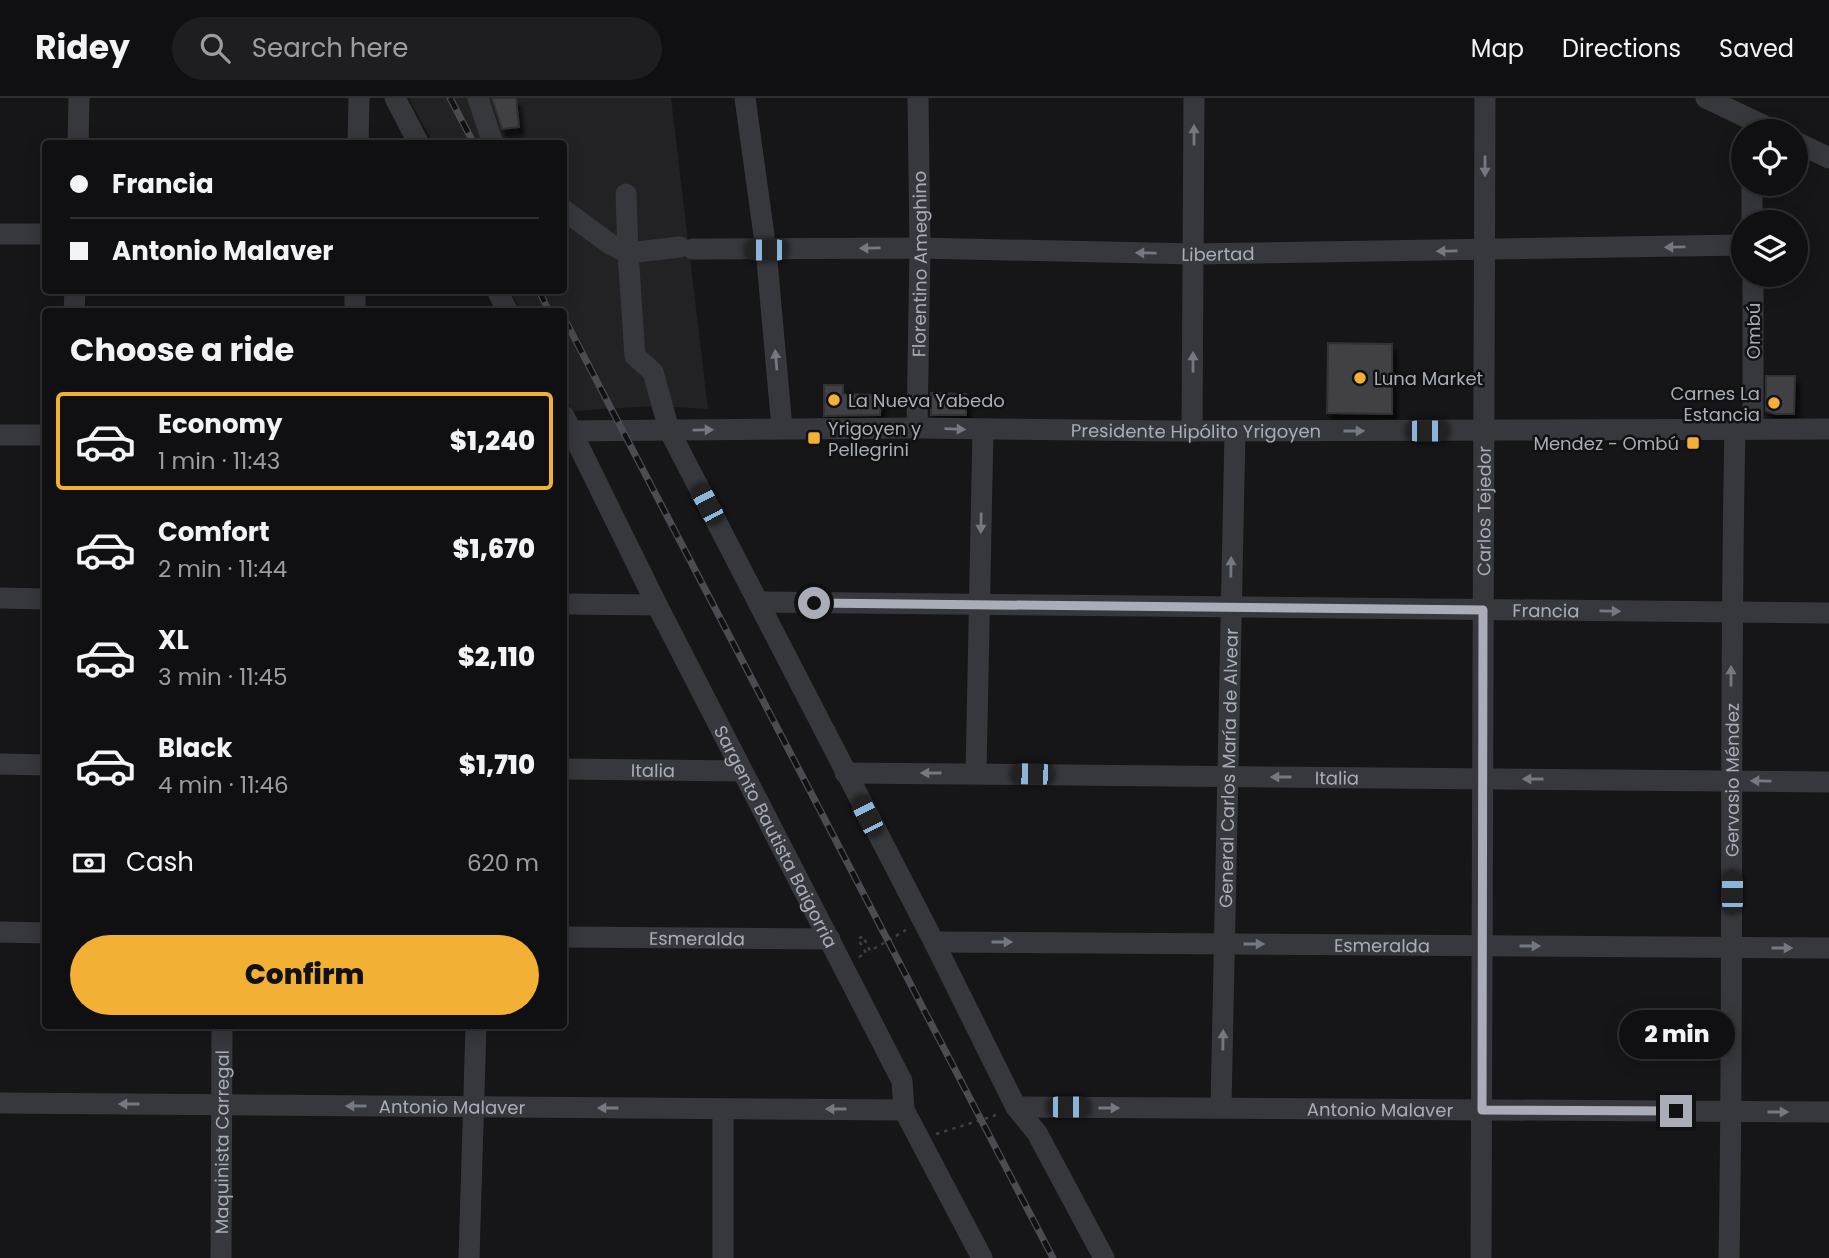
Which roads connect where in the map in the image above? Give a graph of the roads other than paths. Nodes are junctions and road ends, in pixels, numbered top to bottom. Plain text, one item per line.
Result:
1 (79, 98) edge
2 (359, 98) edge
3 (395, 98) edge
4 (478, 98) edge
5 (745, 98) edge
6 (918, 98) edge
7 (1194, 98) edge
8 (1485, 98) edge
9 (1706, 98) edge
10 (1750, 116) edge
11 (78, 140) edge
12 (358, 140) edge
13 (417, 140) edge
14 (491, 140) edge
15 (1808, 148) edge
16 (1829, 159) edge
17 (626, 194) dead end
18 (567, 212) edge
19 (0, 234) edge
20 (42, 234) edge
21 (1731, 245) edge
22 (920, 248) junction
23 (766, 250) junction
24 (1484, 251) junction
25 (628, 253) junction
26 (1194, 254) junction
27 (1752, 287) edge
28 (567, 426) edge
29 (567, 428) edge
30 (782, 428) junction
31 (916, 428) junction
32 (1744, 429) junction
33 (1829, 429) edge
34 (669, 430) junction
35 (983, 430) junction
36 (1192, 431) junction
37 (1235, 431) junction
38 (1483, 431) junction
39 (0, 435) edge
40 (42, 435) edge
41 (0, 598) edge
42 (42, 599) edge
43 (758, 602) junction
44 (567, 604) edge
45 (657, 605) junction
46 (979, 605) junction
47 (1230, 607) junction
48 (1483, 610) junction
49 (1731, 612) junction
50 (1829, 613) edge
51 (0, 764) edge
52 (42, 765) edge
53 (567, 769) edge
54 (742, 771) junction
55 (845, 773) junction
56 (976, 773) junction
57 (1227, 776) junction
58 (1483, 779) junction
59 (1731, 781) junction
60 (1829, 782) edge
61 (0, 932) edge
62 (42, 933) edge
63 (567, 937) edge
64 (830, 939) junction
65 (934, 942) junction
66 (1224, 944) junction
67 (1482, 946) junction
68 (1732, 947) junction
69 (1829, 948) edge
70 (222, 1029) edge
71 (476, 1029) edge
72 (0, 1103) edge
73 (222, 1104) junction
74 (475, 1107) junction
75 (723, 1108) junction
76 (1221, 1108) junction
77 (904, 1110) junction
78 (1482, 1110) junction
79 (1008, 1111) junction
80 (1731, 1112) junction
81 (1829, 1112) edge
82 (221, 1258) edge
83 (469, 1258) edge
84 (723, 1258) edge
85 (982, 1258) edge
86 (1104, 1258) edge
87 (1481, 1258) edge
88 (1729, 1258) edge

1 - 11 street
2 - 12 street
3 - 13 street
4 - 14 street
5 - 23 street
6 - 22 street, Florentino Ameghino
26 -> 7 street
8 -> 24 street, Carlos Tejedor
9 - 10 street
15 - 16 street
17 - 25 street
18 - 25 street
19 - 20 street
21 -> 24 street, Libertad
22 -> 23 street, Libertad
26 -> 22 street, Libertad
22 - 31 street, Florentino Ameghino
23 - 25 street, Libertad
30 -> 23 street
24 -> 26 street, Libertad
24 - 38 street, Carlos Tejedor
25 - 34 street
36 -> 26 street
27 - 32 street, Ombú
28 - 34 street, Presidente Hipólito Yrigoyen
29 - 45 street, Sargento Bautista Baigorria
30 - 31 street, Presidente Hipólito Yrigoyen
34 -> 30 street, Presidente Hipólito Yrigoyen
31 -> 35 street, Presidente Hipólito Yrigoyen
32 - 33 street, Presidente Hipólito Yrigoyen
32 - 38 street, Presidente Hipólito Yrigoyen
32 - 49 street, Gervasio Méndez
34 - 43 street
35 - 36 street, Presidente Hipólito Yrigoyen
35 -> 46 street
36 - 37 street, Presidente Hipólito Yrigoyen
37 -> 38 street, Presidente Hipólito Yrigoyen
47 -> 37 street, General Carlos María de Alvear
38 - 48 street, Carlos Tejedor
39 - 40 street
41 - 42 street
43 - 46 street, Francia
43 - 55 street
44 - 45 street
45 - 54 street, Sargento Bautista Baigorria
46 - 47 street, Francia
46 - 56 street
47 - 48 street, Francia
47 - 57 street, General Carlos María de Alvear
48 -> 49 street, Francia
48 - 58 street, Carlos Tejedor
49 - 50 street, Francia
59 -> 49 street, Gervasio Méndez
51 - 52 street
53 - 54 street, Italia
54 - 64 street, Sargento Bautista Baigorria
56 -> 55 street, Italia
55 - 65 street
56 - 57 street, Italia
58 -> 57 street, Italia
57 - 66 street, General Carlos María de Alvear
59 -> 58 street, Italia
58 - 67 street, Carlos Tejedor
60 -> 59 street, Italia
59 - 68 street, Gervasio Méndez
61 - 62 street
63 - 64 street, Esmeralda
64 - 77 street, Sargento Bautista Baigorria
65 -> 66 street, Esmeralda
65 - 79 street
66 -> 67 street, Esmeralda
76 -> 66 street, General Carlos María de Alvear
67 -> 68 street, Esmeralda
67 - 78 street, Carlos Tejedor
68 -> 69 street, Esmeralda
68 - 80 street, Gervasio Méndez
70 - 73 street, Maquinista Carregal
71 - 74 street
73 -> 72 street, Antonio Malaver
74 -> 73 street, Antonio Malaver
73 - 82 street, Maquinista Carregal
75 -> 74 street, Antonio Malaver
74 - 83 street
77 -> 75 street, Antonio Malaver
75 - 84 street
76 - 78 street, Antonio Malaver
79 -> 76 street, Antonio Malaver
77 - 85 street, Sargento Bautista Baigorria
78 - 80 street, Antonio Malaver
78 - 87 street, Carlos Tejedor
79 - 86 street
80 -> 81 street, Antonio Malaver
80 - 88 street, Gervasio Méndez

